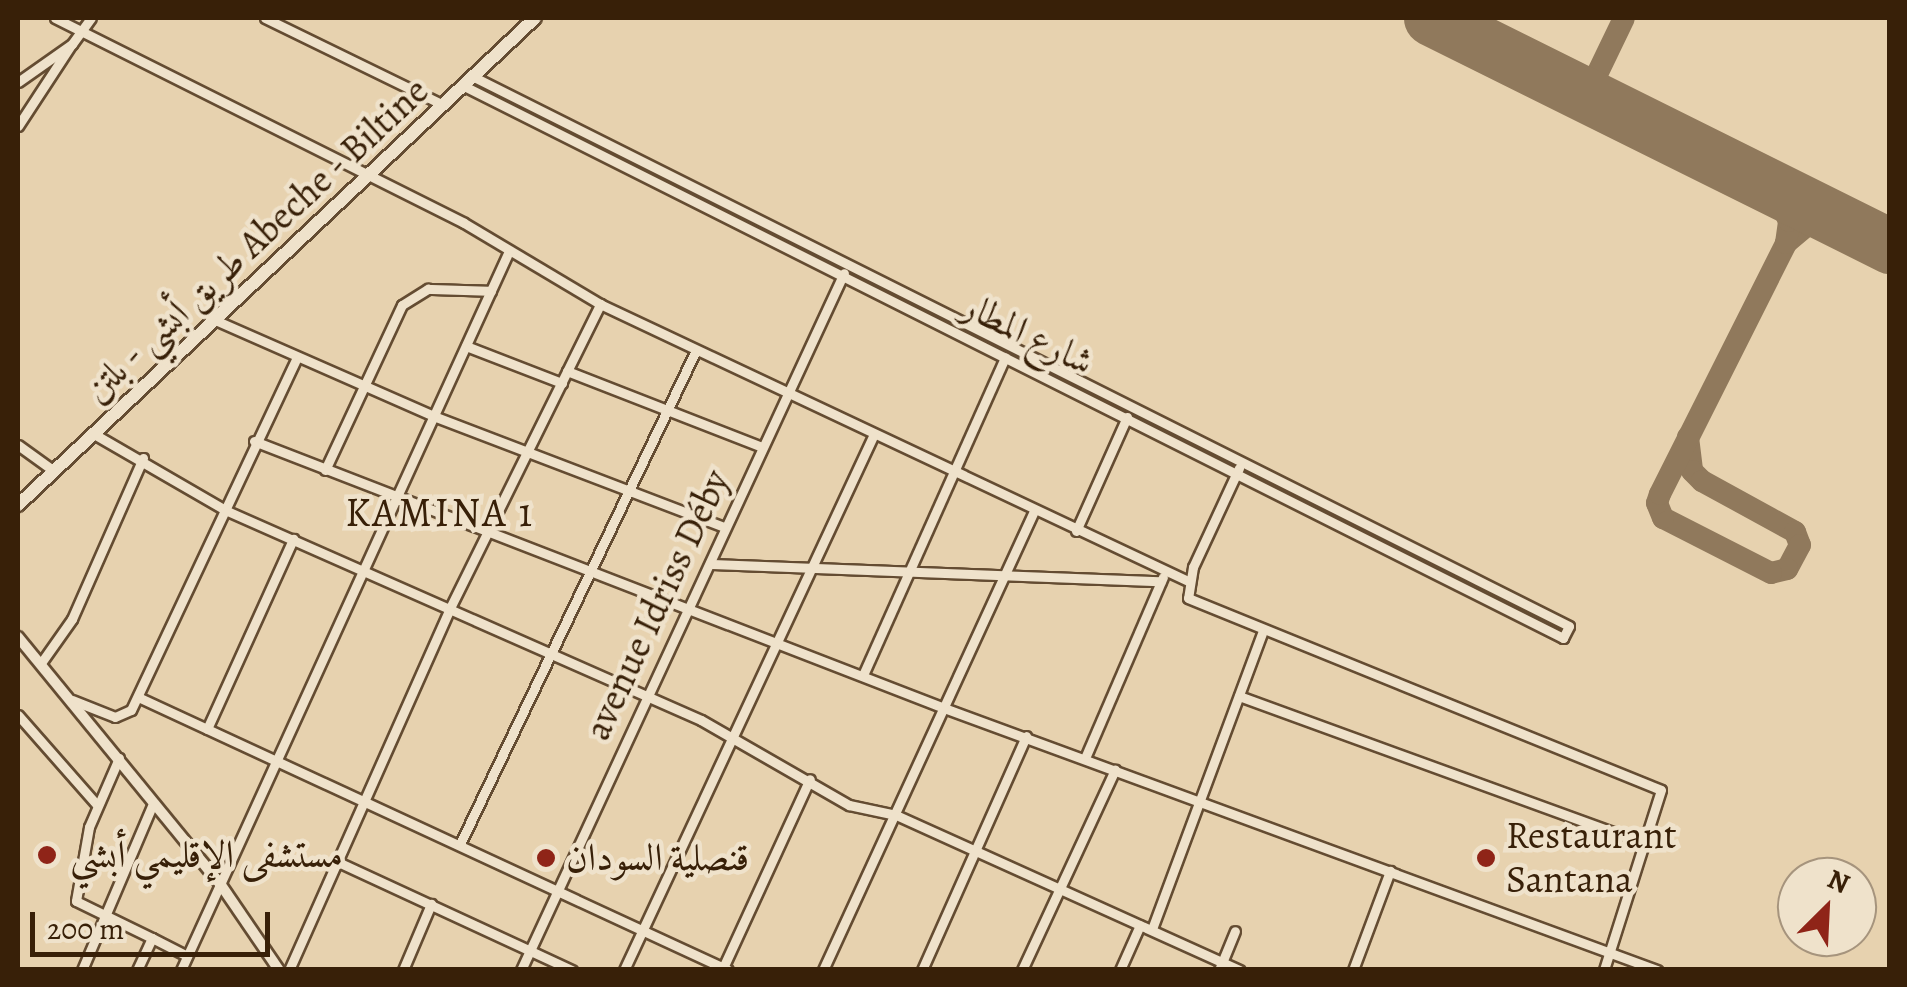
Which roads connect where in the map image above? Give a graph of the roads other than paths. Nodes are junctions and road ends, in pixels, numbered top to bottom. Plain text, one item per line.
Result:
1 (55, 18) edge
2 (91, 18) edge
3 (265, 18) edge
4 (529, 19) edge
5 (84, 31) junction
6 (72, 44) junction
7 (18, 82) edge
8 (469, 82) junction
9 (444, 105) junction
10 (18, 126) edge
11 (370, 175) junction
12 (508, 253) junction
13 (846, 271) junction
14 (491, 291) junction
15 (600, 304) junction
16 (216, 320) junction
17 (466, 346) junction
18 (696, 350) junction
19 (298, 357) junction
20 (1005, 357) junction
21 (567, 371) junction
22 (562, 383) junction
23 (365, 388) junction
24 (785, 394) junction
25 (666, 408) junction
26 (436, 416) junction
27 (1126, 417) junction
28 (94, 434) junction
29 (874, 434) junction
30 (254, 441) junction
31 (18, 445) edge
32 (762, 446) junction
33 (528, 450) junction
34 (143, 458) junction
35 (1242, 461) junction
36 (325, 470) junction
37 (54, 471) junction
38 (1237, 472) junction
39 (953, 474) junction
40 (629, 490) junction
41 (394, 497) junction
42 (18, 505) edge
43 (225, 510) junction
44 (1034, 511) junction
45 (724, 527) junction
46 (1076, 531) junction
47 (489, 532) junction
48 (293, 539) junction
49 (710, 564) junction
50 (812, 567) junction
51 (363, 568) junction
52 (1166, 570) junction
53 (910, 571) junction
54 (590, 572) junction
55 (1004, 576) junction
56 (1161, 581) junction
57 (1188, 581) junction
58 (451, 606) junction
59 (687, 610) junction
60 (1263, 631) junction
61 (18, 637) edge
62 (775, 642) junction
63 (551, 654) junction
64 (41, 664) junction
65 (864, 675) junction
66 (1240, 696) junction
67 (138, 697) junction
68 (648, 697) junction
69 (72, 700) junction
70 (944, 708) junction
71 (18, 716) edge
72 (207, 729) junction
73 (731, 736) junction
74 (1026, 736) junction
75 (119, 758) junction
76 (1085, 758) junction
77 (276, 762) junction
78 (1115, 770) junction
79 (810, 779) junction
80 (364, 800) junction
81 (1200, 802) junction
82 (97, 805) junction
83 (152, 806) junction
84 (896, 815) junction
85 (460, 844) junction
86 (1648, 845) junction
87 (974, 851) junction
88 (338, 862) junction
89 (1390, 871) junction
90 (220, 885) junction
91 (558, 890) junction
92 (1058, 890) junction
93 (431, 904) junction
94 (106, 914) junction
95 (1140, 924) junction
96 (643, 928) junction
97 (1152, 930) junction
98 (1235, 931) dead end
99 (152, 938) junction
100 (529, 951) junction
101 (1610, 952) junction
102 (187, 956) junction
103 (1221, 965) edge
104 (725, 969) edge
105 (82, 970) edge
106 (137, 970) edge
107 (181, 970) edge
108 (280, 970) edge
109 (289, 970) edge
110 (403, 970) edge
111 (521, 970) edge
112 (572, 970) edge
113 (624, 970) edge
114 (823, 970) edge
115 (922, 970) edge
116 (1022, 970) edge
117 (1120, 970) edge
118 (1240, 970) edge
119 (1353, 970) edge
120 (1604, 970) edge
121 (1657, 970) edge

1 - 5 street
2 - 5 street
3 - 9 street
4 - 8 main road, طريق أبشي - بلتن Abeche - Biltine
5 - 6 street
5 - 11 street
6 - 7 street
6 - 10 street
8 - 9 main road, طريق أبشي - بلتن Abeche - Biltine
8 - 13 street, شارع المطار
9 - 11 main road, طريق أبشي - بلتن Abeche - Biltine
11 - 12 street
11 - 16 main road, طريق أبشي - بلتن Abeche - Biltine
12 - 14 street
12 - 15 street
13 - 20 street, شارع المطار
13 - 24 street, avenue Idriss Déby
13 - 35 street, شارع المطار
14 - 17 street
14 - 23 street
15 - 18 street
15 - 21 street
16 - 19 street
16 - 28 main road, طريق أبشي - بلتن Abeche - Biltine
17 - 22 street
17 - 26 street
18 - 24 street
18 - 25 street
19 - 23 street
19 - 30 street
20 - 27 street, شارع المطار
20 - 39 street
21 - 22 street
21 - 25 street
22 - 33 street
23 - 26 street
23 - 36 street
24 - 29 street
24 - 32 street, avenue Idriss Déby
25 - 32 street
25 - 40 street
26 - 33 street
26 - 41 street
27 - 38 street, شارع المطار
27 - 46 street
28 - 34 street
28 - 37 main road, طريق أبشي - بلتن Abeche - Biltine
29 - 39 street
29 - 50 street
30 - 36 street
30 - 43 street
31 - 37 street
32 - 45 street, avenue Idriss Déby
33 - 40 street
33 - 47 street
34 - 43 street
34 - 64 street
35 - 38 street
35 - 38 street, شارع المطار
36 - 41 street
37 - 42 main road, طريق أبشي - بلتن Abeche - Biltine
38 - 57 street
39 - 44 street
39 - 53 street
40 - 45 street
40 - 54 street
41 - 47 street
41 - 51 street
43 - 48 street
43 - 67 street
44 - 46 street
44 - 55 street
45 - 49 street, avenue Idriss Déby
46 - 52 street
47 - 54 street
47 - 58 street
48 - 51 street
48 - 72 street
49 - 50 street
49 - 59 street, avenue Idriss Déby
50 - 53 street
50 - 62 street
51 - 58 street
51 - 77 street
52 - 56 street
52 - 57 street
53 - 55 street
53 - 65 street
54 - 59 street
54 - 63 street
55 - 56 street
55 - 70 street
56 - 76 street
57 - 60 street
58 - 63 street
58 - 80 street
59 - 62 street
59 - 68 street, avenue Idriss Déby
60 - 66 street
60 - 86 street
61 - 64 street
62 - 65 street
62 - 73 street
63 - 68 street
63 - 85 street
64 - 69 street
65 - 70 street
66 - 81 street
66 - 86 street
67 - 69 street
67 - 72 street
68 - 73 street
68 - 91 street, avenue Idriss Déby
69 - 75 street
70 - 74 street
70 - 84 street
71 - 82 street
72 - 77 street
73 - 79 street
73 - 96 street
74 - 76 street
74 - 87 street
75 - 82 street
75 - 83 street
76 - 78 street
77 - 80 street
77 - 90 street
78 - 81 street
78 - 92 street
79 - 84 street
79 - 104 street
80 - 85 street
80 - 88 street
81 - 89 street
81 - 97 street
82 - 94 street
83 - 90 street
83 - 94 street
84 - 87 street
84 - 114 street
85 - 91 street
86 - 101 street
87 - 92 street
87 - 115 street
88 - 93 street
88 - 109 street
89 - 101 street
89 - 119 street
90 - 102 street
90 - 108 street
91 - 96 street
91 - 100 street, avenue Idriss Déby
92 - 95 street
92 - 116 street
93 - 100 street
93 - 110 street
94 - 99 street
94 - 105 street
95 - 97 street
95 - 117 street
96 - 104 street
96 - 113 street
97 - 103 street
98 - 103 street
99 - 102 street
99 - 106 street
100 - 111 street, avenue Idriss Déby
100 - 112 street
101 - 120 street
101 - 121 street
102 - 107 street
103 - 118 street

